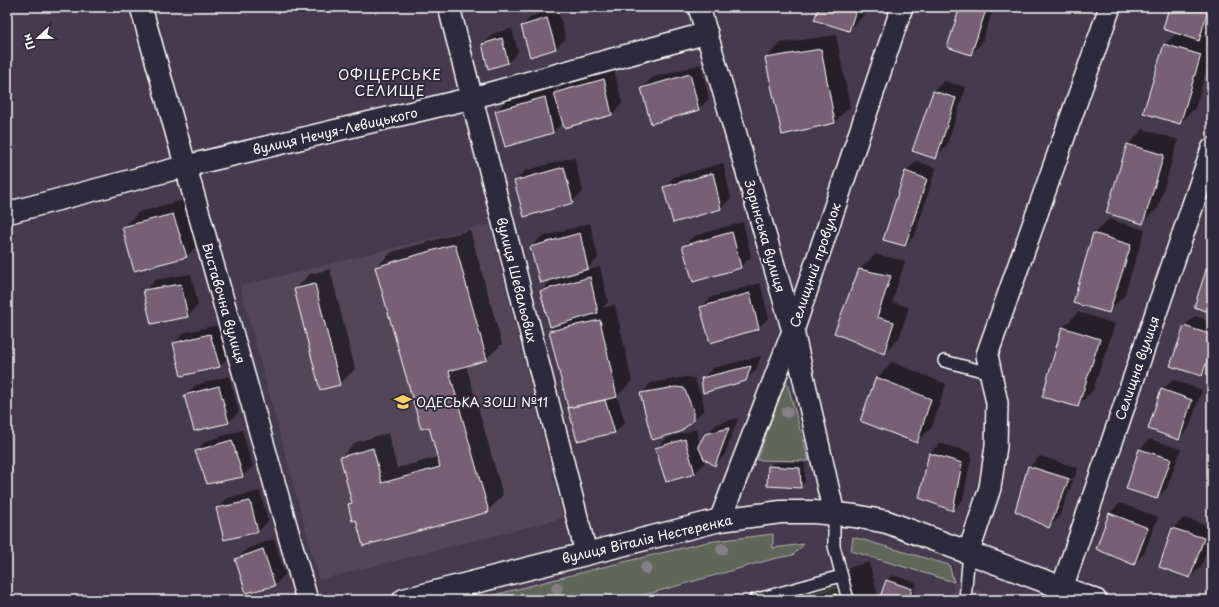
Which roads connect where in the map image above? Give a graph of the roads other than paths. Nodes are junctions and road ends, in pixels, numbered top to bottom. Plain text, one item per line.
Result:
1 (141, 7) edge
2 (449, 7) edge
3 (699, 7) edge
4 (902, 7) edge
5 (1110, 7) edge
6 (708, 33) junction
7 (472, 98) junction
8 (1212, 149) edge
9 (186, 166) junction
10 (7, 213) edge
11 (792, 331) junction
12 (944, 362) dead end
13 (990, 373) junction
14 (834, 514) junction
15 (720, 520) junction
16 (969, 552) junction
17 (586, 553) junction
18 (841, 576) junction
19 (1062, 588) junction
20 (307, 600) edge
21 (404, 600) edge
22 (754, 600) edge
23 (848, 600) edge
24 (965, 600) edge
25 (1095, 600) edge

1 - 9 street, Виставочна вулиця
2 - 7 street, вулиця Шевальових
3 - 6 street, Зоринська вулиця
4 - 11 street, Селищний провулок
5 - 13 street
6 - 7 street, вулиця Нечуя-Левицького
6 - 11 street, Зоринська вулиця
7 - 9 street, вулиця Нечуя-Левицького
7 - 17 street, вулиця Шевальових
8 - 19 street, Селищна вулиця
9 - 10 street, вулиця Нечуя-Левицького
9 - 20 street, Виставочна вулиця
11 - 14 street, Зоринська вулиця
11 - 15 street, Селищний провулок
12 - 13 lane
13 - 16 street
14 - 15 main road, вулиця Віталія Нестеренка
14 - 16 main road, вулиця Віталія Нестеренка
14 - 18 lane
15 - 17 main road, вулиця Віталія Нестеренка
16 - 19 main road, вулиця Віталія Нестеренка
16 - 24 lane
17 - 21 main road, вулиця Віталія Нестеренка
18 - 22 lane
18 - 23 lane
19 - 25 main road, вулиця Віталія Нестеренка

